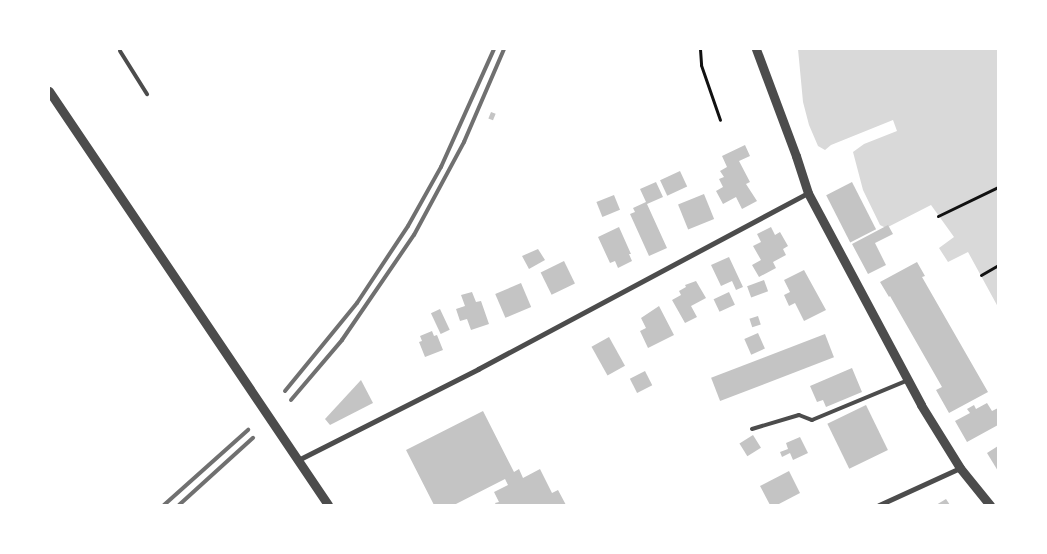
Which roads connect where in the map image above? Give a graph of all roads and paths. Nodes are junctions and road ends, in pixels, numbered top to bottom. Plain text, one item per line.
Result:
1 (700, 49) edge
2 (756, 49) edge
3 (120, 51) dead end
4 (49, 91) edge
5 (147, 94) dead end
6 (720, 120) dead end
7 (998, 187) edge
8 (808, 193) junction
9 (938, 216) dead end
10 (998, 265) edge
11 (981, 275) dead end
12 (908, 380) junction
13 (752, 429) dead end
14 (298, 460) junction
15 (960, 468) junction
16 (328, 505) edge
17 (879, 505) edge
18 (990, 505) edge

1 - 6 path
2 - 8 street
3 - 5 lane
4 - 14 street
7 - 9 path
8 - 12 street
8 - 14 street
10 - 11 path
12 - 13 lane
12 - 15 street
14 - 16 street
15 - 17 street
15 - 18 street

